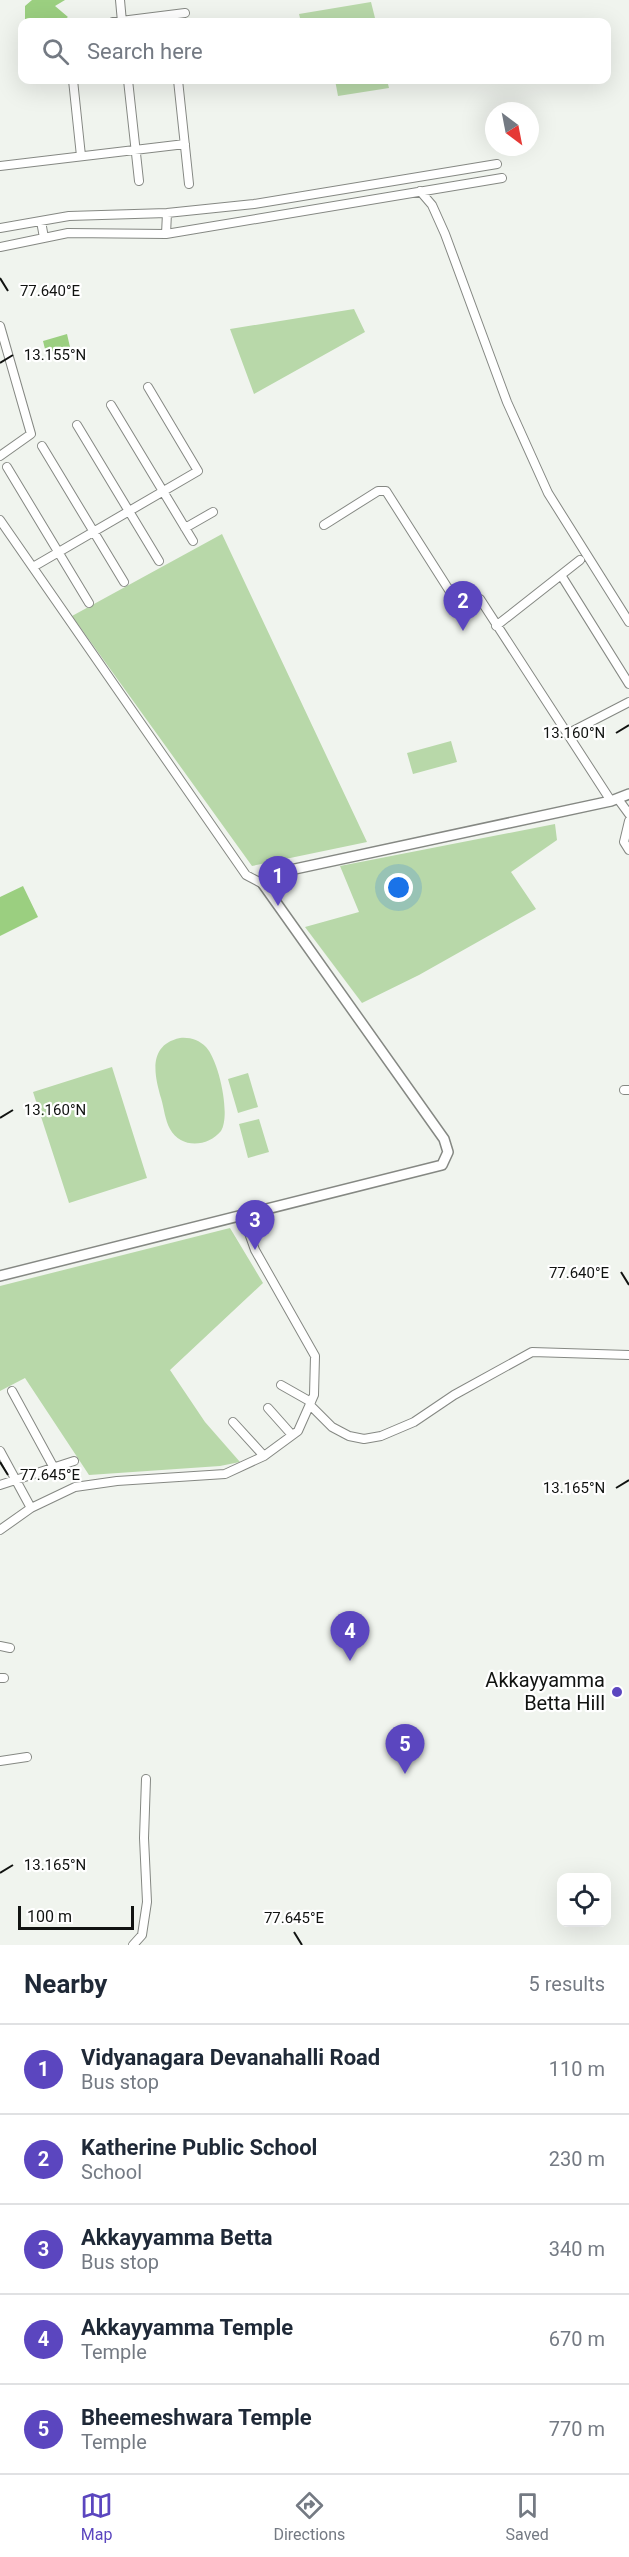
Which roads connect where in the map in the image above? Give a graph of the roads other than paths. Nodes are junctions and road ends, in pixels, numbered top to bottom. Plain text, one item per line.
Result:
1 (120, 0) edge
2 (184, 13) dead end
3 (122, 18) edge
4 (173, 18) edge
5 (73, 84) edge
6 (128, 84) edge
7 (178, 84) edge
8 (185, 144) junction
9 (135, 150) junction
10 (81, 156) junction
11 (496, 164) dead end
12 (0, 166) edge
13 (502, 178) dead end
14 (139, 181) dead end
15 (189, 184) dead end
16 (420, 191) junction
17 (166, 213) junction
18 (41, 221) junction
19 (0, 228) edge
20 (166, 234) junction
21 (44, 238) junction
22 (0, 247) edge
23 (0, 326) edge
24 (148, 387) dead end
25 (111, 405) dead end
26 (77, 425) dead end
27 (42, 446) dead end
28 (0, 456) edge
29 (7, 467) dead end
30 (163, 491) junction
31 (129, 511) junction
32 (213, 512) dead end
33 (0, 520) edge
34 (324, 525) dead end
35 (185, 528) junction
36 (94, 532) junction
37 (193, 541) dead end
38 (58, 552) junction
39 (580, 560) dead end
40 (159, 561) dead end
41 (33, 567) junction
42 (561, 575) junction
43 (124, 582) dead end
44 (89, 603) dead end
45 (629, 622) edge
46 (496, 626) junction
47 (629, 684) edge
48 (629, 702) edge
49 (567, 734) junction
50 (629, 794) edge
51 (614, 800) junction
52 (629, 814) edge
53 (629, 821) edge
54 (629, 850) edge
55 (263, 884) junction
56 (243, 1216) junction
57 (0, 1276) edge
58 (629, 1355) edge
59 (281, 1384) dead end
60 (12, 1391) dead end
61 (310, 1404) junction
62 (268, 1408) dead end
63 (233, 1422) dead end
64 (292, 1435) junction
65 (0, 1451) edge
66 (264, 1456) junction
67 (74, 1461) dead end
68 (54, 1468) junction
69 (16, 1481) junction
70 (0, 1485) edge
71 (31, 1508) junction
72 (0, 1530) edge
73 (0, 1646) edge
74 (10, 1648) dead end
75 (27, 1757) dead end
76 (0, 1761) edge
77 (146, 1779) dead end
78 (132, 1945) edge

1 - 3 street
2 - 4 street
5 - 10 street
6 - 9 street
7 - 8 street
8 - 9 street
8 - 15 street
9 - 10 street
9 - 14 street
10 - 12 street
11 - 17 street
13 - 16 street
16 - 20 street
16 - 45 street
17 - 18 street
17 - 20 street
18 - 19 street
18 - 21 street
20 - 21 street
21 - 22 street
23 - 28 street
24 - 30 street
25 - 30 street
26 - 31 street
27 - 36 street
29 - 38 street
30 - 31 street
30 - 35 street
31 - 36 street
31 - 40 street
32 - 35 street
33 - 41 street
34 - 46 street
35 - 37 street
36 - 38 street
36 - 43 street
38 - 41 street
38 - 44 street
39 - 42 street
41 - 55 street
42 - 46 street
42 - 47 street
46 - 49 street
48 - 49 street
49 - 51 street
50 - 51 main road
51 - 52 street
51 - 55 main road
53 - 54 street
55 - 56 main road
56 - 57 main road
56 - 61 street
58 - 61 street
59 - 61 street
60 - 68 street
61 - 64 street
62 - 64 street
63 - 66 street
64 - 66 street
65 - 69 street
66 - 71 street
67 - 68 street
68 - 69 street
69 - 70 street
69 - 71 street
71 - 72 street
73 - 74 street
75 - 76 street
77 - 78 street

